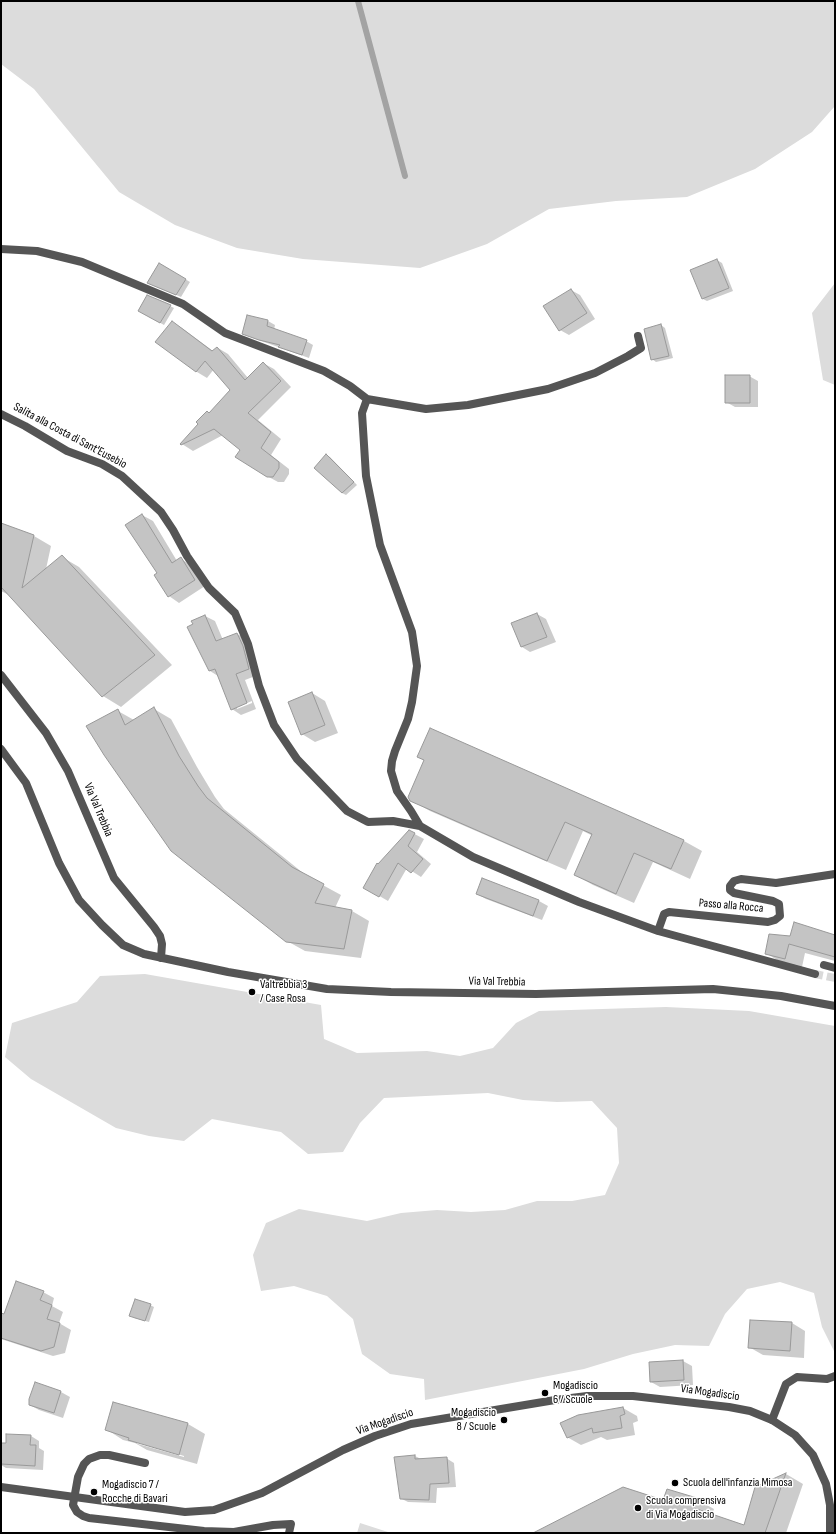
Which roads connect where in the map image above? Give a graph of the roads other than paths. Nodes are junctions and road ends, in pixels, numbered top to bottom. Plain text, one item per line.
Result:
1 (1, 249) edge
2 (638, 336) dead end
3 (367, 399) junction
4 (1, 414) edge
5 (1, 675) edge
6 (1, 749) edge
7 (420, 826) junction
8 (835, 874) edge
9 (658, 931) junction
10 (161, 958) junction
11 (824, 965) dead end
12 (835, 968) edge
13 (815, 974) tunnel mouth
14 (835, 1006) edge
15 (835, 1376) edge
16 (772, 1420) junction
17 (145, 1463) dead end
18 (1, 1487) edge
19 (74, 1496) junction
20 (289, 1533) edge
21 (830, 1533) edge

1 - 3 street
2 - 3 street
3 - 7 street
4 - 7 street, Salita alla Costa di Sant'Eusebio
5 - 10 street, Via Val Trebbia
6 - 10 street, Via Val Trebbia
7 - 9 street
8 - 9 street, Passo alla Rocca
9 - 13 street
10 - 14 street, Via Val Trebbia
11 - 12 street
15 - 16 street
16 - 19 street, Via Mogadiscio
16 - 21 street, Via Mogadiscio
17 - 19 street
18 - 19 street, Via Mogadiscio
19 - 20 street

